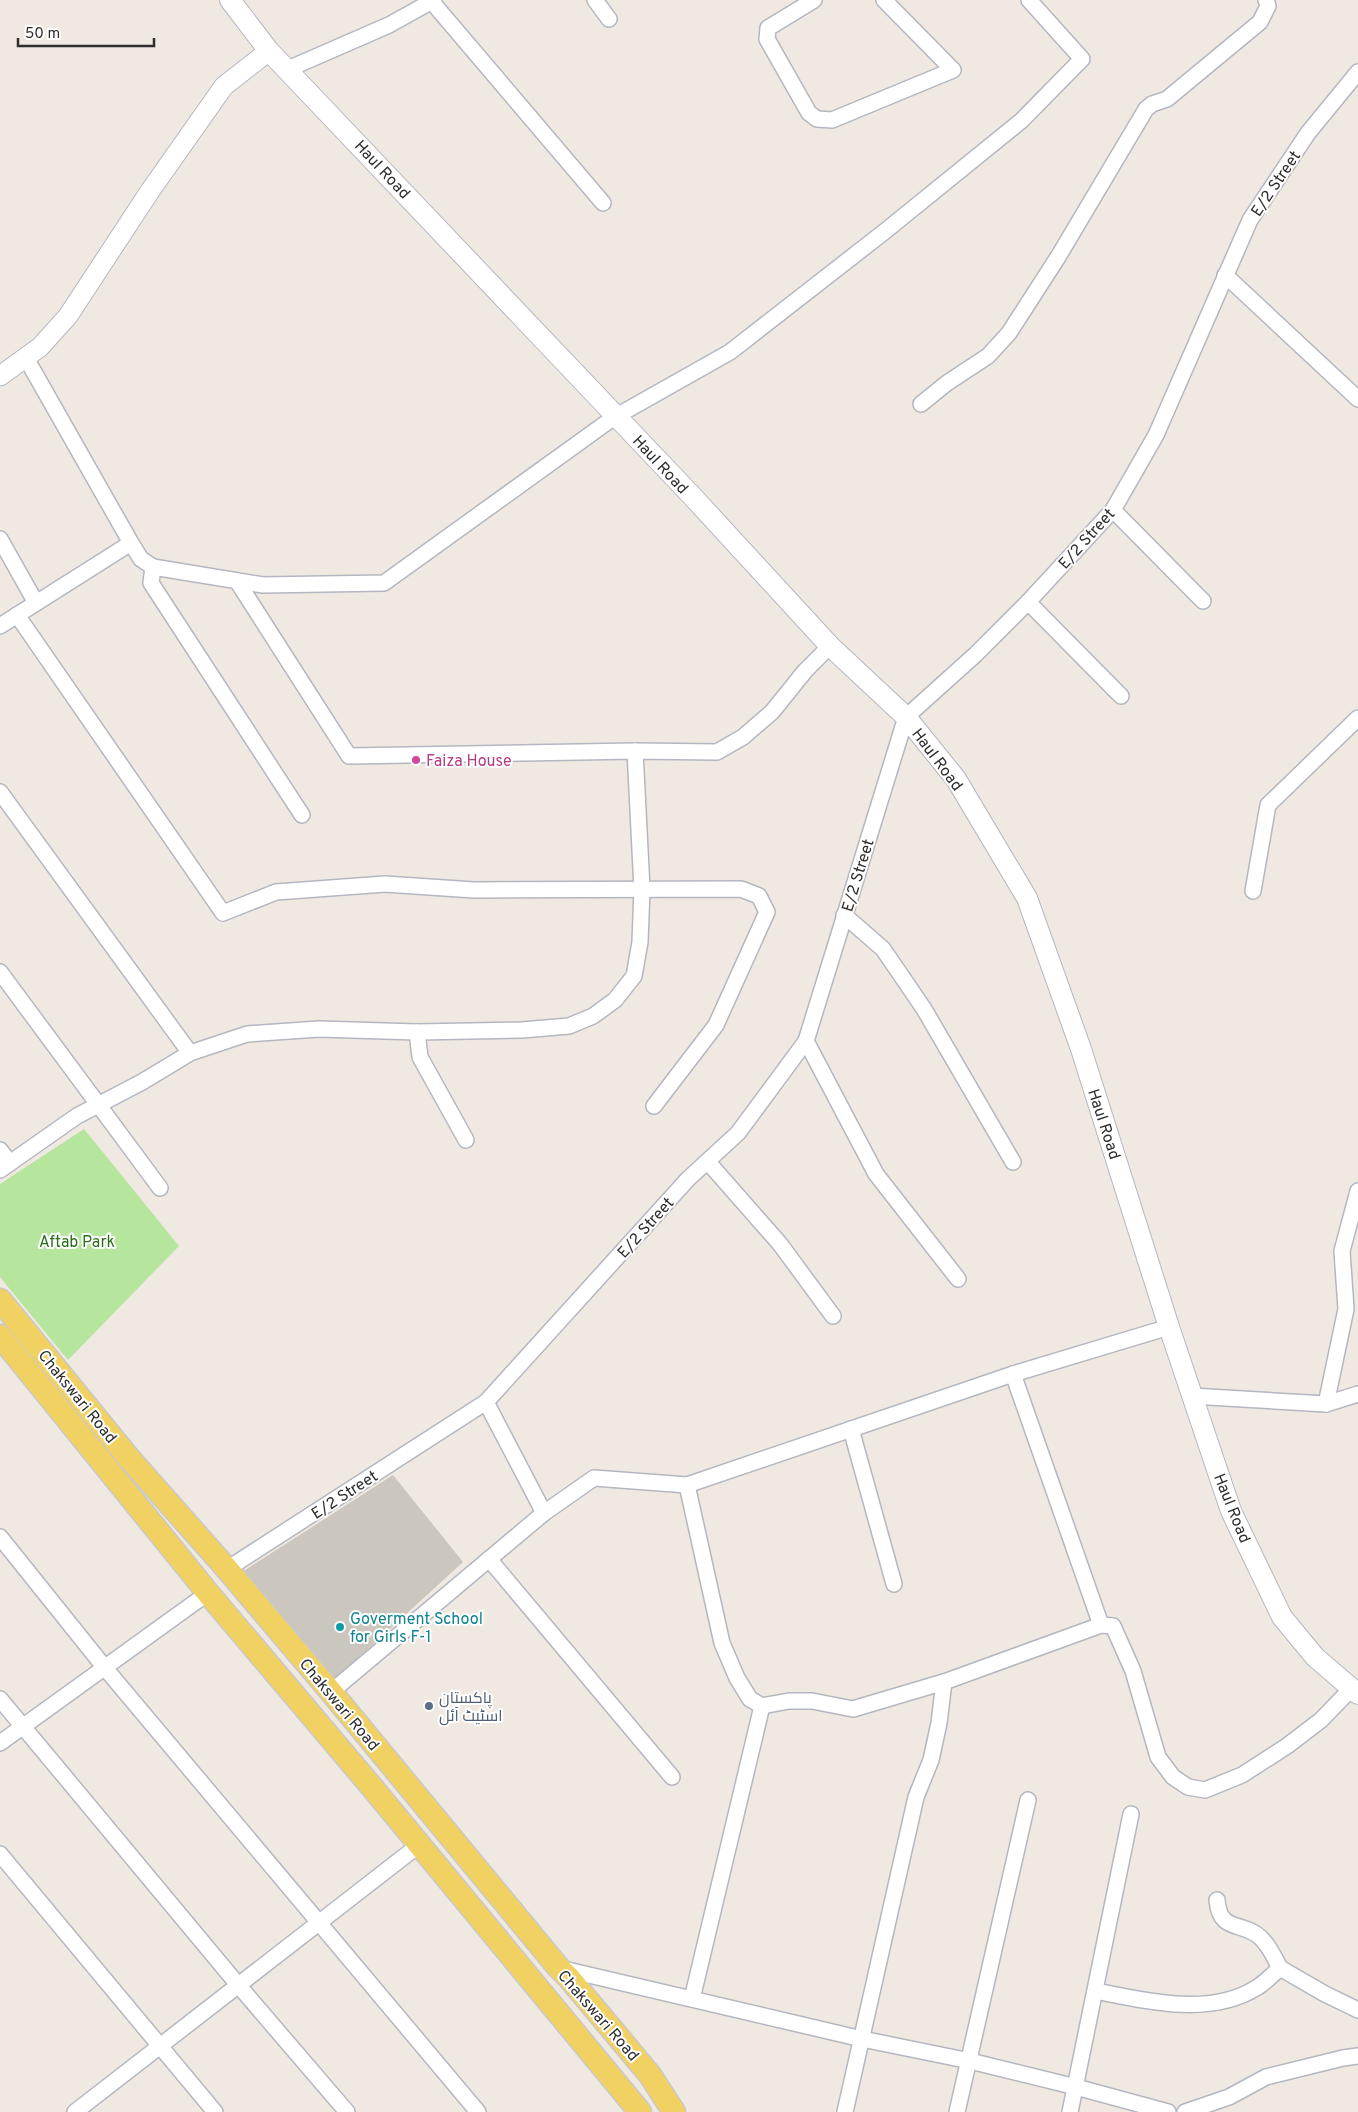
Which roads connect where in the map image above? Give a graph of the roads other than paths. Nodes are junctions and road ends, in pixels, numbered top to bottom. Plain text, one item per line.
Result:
1 (230, 0) edge
2 (595, 0) edge
3 (814, 0) edge
4 (884, 0) edge
5 (1029, 0) edge
6 (1266, 0) edge
7 (433, 1) edge
8 (609, 19) dead end
9 (269, 51) junction
10 (288, 68) junction
11 (1358, 72) edge
12 (603, 203) dead end
13 (1225, 275) junction
14 (26, 358) junction
15 (0, 376) edge
16 (1358, 399) edge
17 (921, 404) dead end
18 (616, 416) junction
19 (1113, 510) junction
20 (0, 539) edge
21 (131, 542) junction
22 (153, 566) junction
23 (237, 581) junction
24 (1203, 601) dead end
25 (1028, 602) junction
26 (36, 603) junction
27 (17, 615) junction
28 (0, 626) edge
29 (830, 646) junction
30 (1121, 696) dead end
31 (906, 717) junction
32 (1358, 718) edge
33 (634, 751) junction
34 (0, 792) edge
35 (302, 815) dead end
36 (642, 889) junction
37 (1253, 892) dead end
38 (844, 915) junction
39 (0, 972) edge
40 (417, 1032) junction
41 (806, 1041) junction
42 (190, 1053) junction
43 (97, 1105) junction
44 (654, 1106) dead end
45 (466, 1140) dead end
46 (0, 1150) edge
47 (708, 1162) junction
48 (1013, 1162) dead end
49 (5, 1167) edge
50 (160, 1188) dead end
51 (1358, 1191) edge
52 (958, 1279) dead end
53 (0, 1300) edge
54 (833, 1316) dead end
55 (1169, 1327) junction
56 (0, 1336) edge
57 (1013, 1374) junction
58 (1358, 1394) edge
59 (1192, 1396) junction
60 (486, 1402) junction
61 (1326, 1404) junction
62 (851, 1429) junction
63 (687, 1485) junction
64 (544, 1512) junction
65 (0, 1537) edge
66 (490, 1559) junction
67 (228, 1569) junction
68 (894, 1584) dead end
69 (208, 1594) junction
70 (1101, 1625) junction
71 (105, 1668) junction
72 (944, 1682) junction
73 (330, 1692) junction
74 (1354, 1692) edge
75 (0, 1699) edge
76 (762, 1706) junction
77 (22, 1727) junction
78 (0, 1743) edge
79 (672, 1777) dead end
80 (1028, 1800) dead end
81 (1132, 1814) dead end
82 (419, 1845) junction
83 (0, 1854) edge
84 (1217, 1900) dead end
85 (319, 1924) junction
86 (558, 1967) junction
87 (1280, 1968) junction
88 (239, 1986) junction
89 (1096, 1991) junction
90 (692, 1999) junction
91 (1358, 2010) edge
92 (862, 2039) junction
93 (159, 2047) junction
94 (1358, 2056) edge
95 (970, 2061) junction
96 (1076, 2087) junction
97 (635, 2110) edge
98 (75, 2112) edge
99 (215, 2112) edge
100 (347, 2112) edge
101 (478, 2112) edge
102 (674, 2112) edge
103 (845, 2112) edge
104 (957, 2112) edge
105 (1070, 2112) edge
106 (1168, 2112) edge
107 (1184, 2112) edge

1 - 9 main road, Haul Road
2 - 8 street
3 - 4 street
5 - 18 street
6 - 17 street
7 - 10 street
7 - 12 street
9 - 10 main road, Haul Road
9 - 14 street
10 - 18 main road, Haul Road
11 - 13 street, E/2 Street
13 - 16 street
13 - 19 street, E/2 Street
14 - 15 street
14 - 21 street
18 - 23 street
18 - 29 main road, Haul Road
19 - 24 street
19 - 25 street, E/2 Street
20 - 26 street
21 - 22 street
21 - 26 street
22 - 23 street
22 - 35 street
23 - 33 street
25 - 30 street
25 - 31 street, E/2 Street
26 - 27 street
27 - 28 street
27 - 36 street
29 - 31 main road, Haul Road
29 - 33 street
31 - 38 street, E/2 Street
31 - 55 main road, Haul Road
32 - 37 street
33 - 36 street
34 - 42 street
36 - 40 street
36 - 44 street
38 - 41 street, E/2 Street
38 - 48 street
39 - 43 street
40 - 42 street
40 - 45 street
41 - 47 street, E/2 Street
41 - 52 street
42 - 43 street
43 - 49 street
43 - 50 street
46 - 49 street
47 - 54 street
47 - 60 street, E/2 Street
51 - 61 street
53 - 67 main road, Chakswari Road
55 - 57 street
55 - 59 main road, Haul Road
56 - 69 main road, Chakswari Road
57 - 62 street
57 - 70 street
58 - 61 street
59 - 61 street
59 - 74 main road, Haul Road
60 - 64 street
60 - 67 street, E/2 Street
62 - 63 street
62 - 68 street
63 - 64 street
63 - 76 street
64 - 66 street
65 - 71 street
66 - 73 street
66 - 79 street
67 - 73 main road, Chakswari Road
69 - 71 street
69 - 82 main road, Chakswari Road
70 - 72 street
70 - 74 street
71 - 77 street
71 - 85 street
72 - 76 street
72 - 92 street
73 - 86 main road, Chakswari Road
75 - 77 street
76 - 90 street
77 - 78 street
77 - 88 street
80 - 95 street
81 - 89 street
82 - 85 street
82 - 97 main road, Chakswari Road
83 - 93 street
84 - 87 street
85 - 88 street
85 - 101 street
86 - 90 street
86 - 102 main road, Chakswari Road
87 - 89 street
87 - 91 street
88 - 93 street
88 - 100 street
89 - 96 street
90 - 92 street
92 - 95 street
92 - 103 street
93 - 98 street
93 - 99 street
94 - 107 street
95 - 96 street
95 - 104 street
96 - 105 street
96 - 106 street

